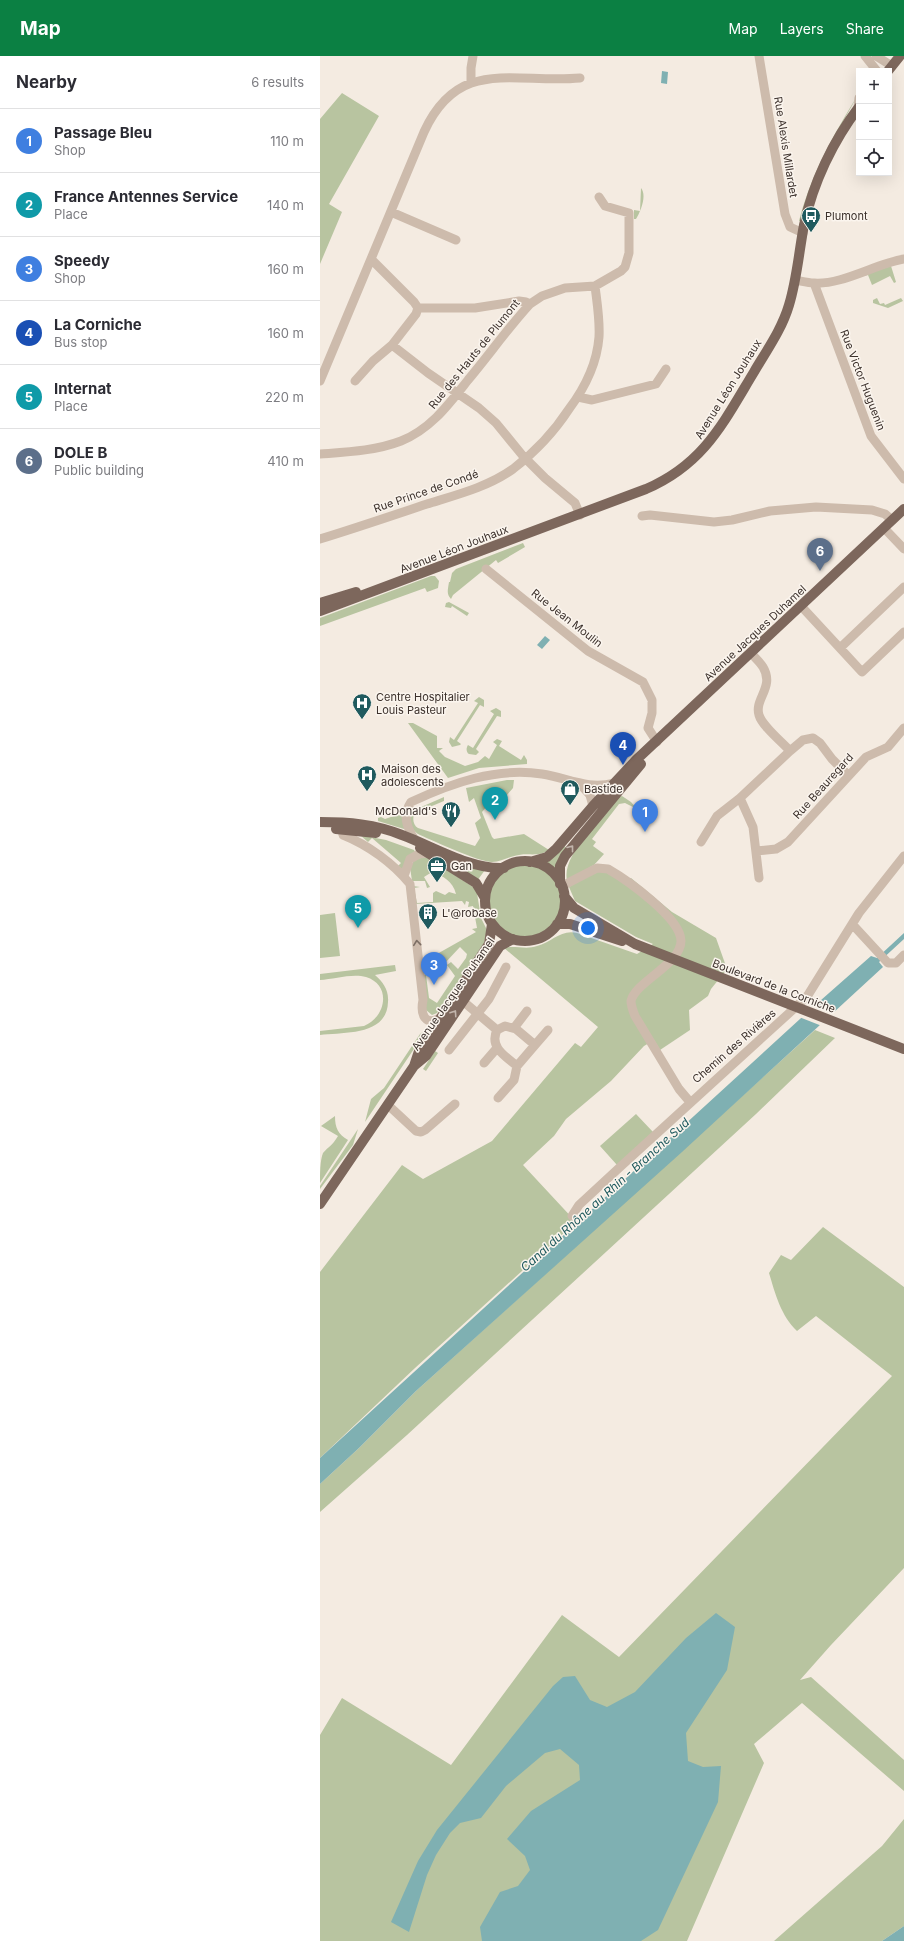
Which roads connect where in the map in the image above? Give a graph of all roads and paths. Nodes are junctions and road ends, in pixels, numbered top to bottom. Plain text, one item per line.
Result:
1 (473, 56) edge
2 (759, 56) edge
3 (865, 56) edge
4 (876, 56) edge
5 (900, 56) edge
6 (870, 68) edge
7 (875, 68) edge
8 (889, 68) edge
9 (891, 68) edge
10 (580, 78) dead end
11 (471, 82) junction
12 (856, 111) edge
13 (599, 197) dead end
14 (391, 212) junction
15 (803, 233) junction
16 (456, 240) dead end
17 (371, 259) junction
18 (904, 259) edge
19 (796, 280) junction
20 (814, 283) junction
21 (595, 286) junction
22 (530, 304) junction
23 (418, 308) junction
24 (392, 345) junction
25 (666, 369) dead end
26 (320, 381) edge
27 (355, 381) dead end
28 (457, 394) junction
29 (578, 398) junction
30 (320, 454) edge
31 (526, 458) junction
32 (904, 479) edge
33 (904, 510) edge
34 (580, 515) junction
35 (642, 516) dead end
36 (892, 520) junction
37 (884, 528) junction
38 (320, 539) edge
39 (904, 549) edge
40 (442, 565) junction
41 (486, 569) dead end
42 (904, 587) edge
43 (320, 603) edge
44 (801, 606) junction
45 (320, 611) edge
46 (904, 632) edge
47 (840, 648) junction
48 (751, 653) junction
49 (904, 728) edge
50 (657, 742) junction
51 (790, 751) junction
52 (848, 775) junction
53 (580, 784) junction
54 (617, 785) junction
55 (740, 798) junction
56 (593, 806) junction
57 (320, 822) edge
58 (320, 829) edge
59 (342, 829) junction
60 (415, 840) junction
61 (702, 842) dead end
62 (756, 851) junction
63 (428, 853) junction
64 (904, 856) edge
65 (530, 862) junction
66 (504, 868) junction
67 (758, 878) dead end
68 (408, 880) junction
69 (562, 889) junction
70 (485, 898) junction
71 (492, 924) junction
72 (557, 924) junction
73 (853, 925) junction
74 (513, 939) junction
75 (638, 946) junction
76 (904, 955) edge
77 (506, 967) dead end
78 (460, 999) junction
79 (527, 1011) dead end
80 (478, 1013) junction
81 (442, 1017) junction
82 (514, 1028) junction
83 (497, 1030) junction
84 (548, 1030) dead end
85 (535, 1045) junction
86 (497, 1048) junction
87 (904, 1049) edge
88 (449, 1050) dead end
89 (484, 1063) dead end
90 (414, 1066) junction
91 (517, 1066) junction
92 (498, 1098) dead end
93 (690, 1102) junction
94 (455, 1104) dead end
95 (388, 1105) junction
96 (320, 1204) edge
97 (572, 1216) dead end

1 - 11 street
2 - 15 street, Rue Alexis Millardet
3 - 6 street
3 - 7 street
4 - 8 street
5 - 9 main road
10 - 11 street
11 - 14 street
12 - 15 main road, Avenue Léon Jouhaux
13 - 21 street, Rue des Hauts de Plumont
14 - 16 street
14 - 17 street
15 - 19 main road, Avenue Léon Jouhaux
17 - 23 street
17 - 26 street
18 - 20 street
19 - 20 street
19 - 34 main road, Avenue Léon Jouhaux
20 - 32 street, Rue Victor Huguenin
21 - 22 street, Rue des Hauts de Plumont
21 - 29 street, Rue Prince de Condé
22 - 23 street
22 - 28 street, Rue des Hauts de Plumont
23 - 24 street
24 - 27 street
24 - 28 street
25 - 29 street
28 - 30 street, Rue des Hauts de Plumont
28 - 31 street
29 - 31 street, Rue Prince de Condé
31 - 34 street
31 - 38 street, Rue Prince de Condé
33 - 36 main road, Avenue Jacques Duhamel
34 - 40 main road, Avenue Léon Jouhaux
35 - 36 street
36 - 37 main road, Avenue Jacques Duhamel
37 - 39 street
37 - 44 main road, Avenue Jacques Duhamel
40 - 43 main road
40 - 45 main road, Avenue Léon Jouhaux
41 - 50 street, Rue Jean Moulin
42 - 47 street
44 - 47 street
44 - 48 main road, Avenue Jacques Duhamel
46 - 47 street
48 - 50 main road, Avenue Jacques Duhamel
48 - 51 street
49 - 52 street, Rue Beauregard
50 - 54 main road, Avenue Jacques Duhamel
51 - 52 street
51 - 55 street
52 - 62 street, Rue Beauregard
53 - 54 street
53 - 56 street
53 - 60 street
54 - 56 main road, Avenue Jacques Duhamel
69 -> 54 main road, Avenue Jacques Duhamel
55 - 61 street
55 - 62 street
56 - 65 main road, Avenue Jacques Duhamel
57 - 60 main road
58 - 59 main road
59 - 63 main road
59 - 68 street
60 - 66 main road
62 - 67 street
63 - 68 street
63 - 70 main road
64 - 73 street, Chemin des Rivières
65 - 66 main road
65 - 69 main road
66 - 70 main road
81 -> 68 street, Avenue Jacques Duhamel
69 - 72 main road
69 - 75 main road, Boulevard de la Corniche
69 - 93 street
70 - 71 main road
71 - 74 main road
71 - 78 main road, Avenue Jacques Duhamel
72 - 74 main road
72 - 75 main road, Boulevard de la Corniche
73 - 76 street
73 - 93 street, Chemin des Rivières
74 - 78 main road, Avenue Jacques Duhamel
75 - 87 main road, Boulevard de la Corniche
77 - 80 street
78 - 80 street
78 - 81 main road, Avenue Jacques Duhamel
90 -> 78 main road, Avenue Jacques Duhamel
79 - 82 street
80 - 83 street
80 - 88 street
81 - 90 main road, Avenue Jacques Duhamel
82 - 83 street
82 - 85 street
83 - 86 street
84 - 85 street
85 - 91 street
86 - 89 street
86 - 91 street
90 - 95 main road, Avenue Jacques Duhamel
91 - 92 street
93 - 97 street, Chemin des Rivières
94 - 95 street
95 - 96 main road, Avenue Jacques Duhamel

